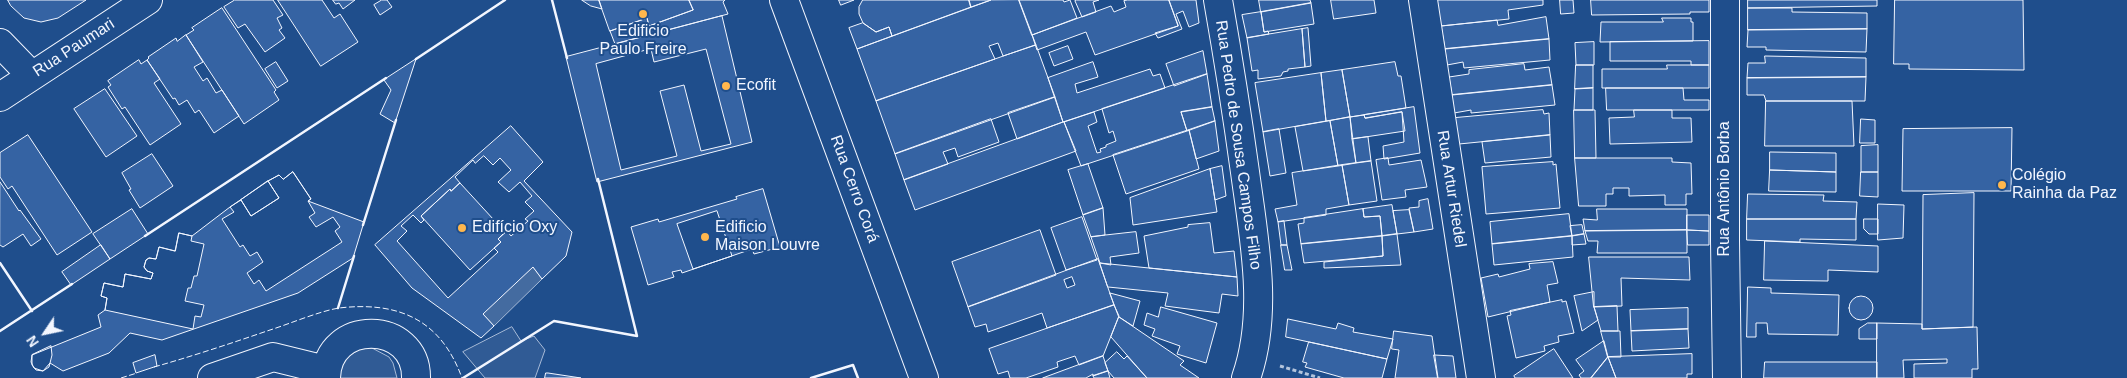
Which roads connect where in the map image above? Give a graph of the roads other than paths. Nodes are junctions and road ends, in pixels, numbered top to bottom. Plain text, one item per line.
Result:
1 (148, 0) edge
2 (784, 0) edge
3 (1218, 0) edge
4 (1423, 0) edge
5 (1725, 0) edge
6 (0, 44) edge
7 (32, 76) junction
8 (0, 97) edge
9 (1249, 368) edge
10 (326, 374) edge
11 (212, 378) edge
12 (416, 378) edge
13 (924, 378) edge
14 (1481, 378) edge
15 (1727, 378) edge

1 - 7 street, Rua Paumari
2 - 13 street, Rua Cerro Corá
3 - 9 street, Rua Pedro de Sousa Campos Filho
4 - 14 street, Rua Artur Riedel
5 - 15 street, Rua Antônio Borba
6 - 7 street
7 - 8 street, Rua Paumari
10 - 11 street
10 - 12 street

